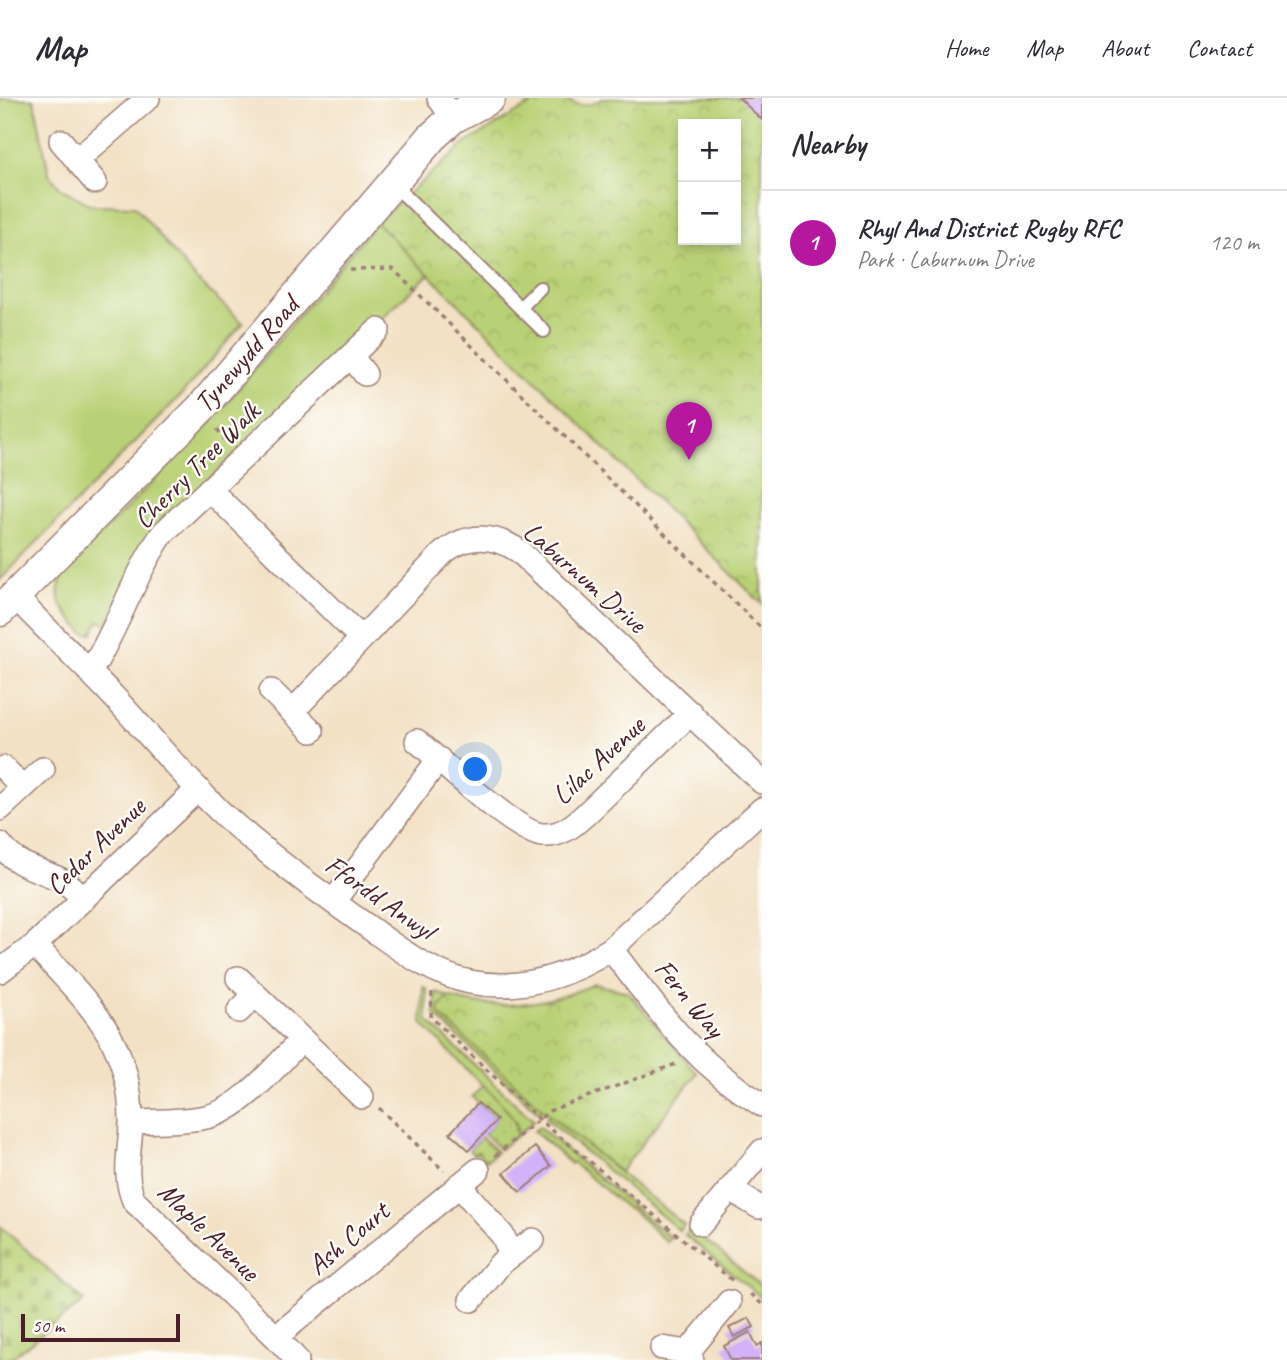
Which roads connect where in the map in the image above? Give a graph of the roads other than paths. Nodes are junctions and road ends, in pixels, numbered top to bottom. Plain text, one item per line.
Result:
1 (148, 98) edge
2 (490, 98) edge
3 (446, 108) edge
4 (61, 141) dead end
5 (77, 160) junction
6 (95, 182) dead end
7 (392, 183) junction
8 (540, 288) dead end
9 (520, 308) junction
10 (378, 330) dead end
11 (544, 331) dead end
12 (351, 356) junction
13 (365, 374) dead end
14 (209, 489) junction
15 (7, 603) edge
16 (361, 638) junction
17 (90, 672) junction
18 (271, 691) dead end
19 (292, 712) junction
20 (691, 713) junction
21 (312, 730) dead end
22 (417, 741) dead end
23 (439, 759) junction
24 (4, 768) dead end
25 (43, 769) dead end
26 (762, 782) edge
27 (22, 787) junction
28 (198, 789) junction
29 (0, 808) edge
30 (762, 808) edge
31 (0, 844) edge
32 (84, 899) junction
33 (333, 902) junction
34 (35, 945) junction
35 (611, 949) junction
36 (0, 971) edge
37 (238, 978) dead end
38 (255, 995) junction
39 (239, 1011) dead end
40 (302, 1040) junction
41 (362, 1097) road end
42 (762, 1105) edge
43 (131, 1122) junction
44 (762, 1152) edge
45 (478, 1170) road end
46 (459, 1185) junction
47 (731, 1190) junction
48 (759, 1207) dead end
49 (701, 1224) dead end
50 (533, 1240) dead end
51 (511, 1255) junction
52 (471, 1300) dead end
53 (729, 1302) dead end
54 (276, 1337) junction
55 (662, 1348) dead end
56 (690, 1356) edge
57 (297, 1360) edge

1 - 5 street
2 - 3 street, Tynewydd Road
3 - 7 street, Tynewydd Road
4 - 5 street
5 - 6 street
7 - 9 lane
7 - 15 street, Tynewydd Road
8 - 9 lane
9 - 11 lane
10 - 12 street, Cherry Tree Walk
12 - 13 street
12 - 14 street, Cherry Tree Walk
14 - 16 street
14 - 17 street, Cherry Tree Walk
15 - 17 street, Ffordd Anwyl
16 - 19 street, Laburnum Drive
16 - 20 street, Laburnum Drive
17 - 28 street, Ffordd Anwyl
18 - 19 street
19 - 21 street
20 - 23 street, Lilac Avenue
20 - 26 street, Laburnum Drive
22 - 23 street, Lilac Avenue
23 - 33 street
24 - 27 street
25 - 27 street
27 - 29 street
28 - 32 street, Cedar Avenue
28 - 33 street, Ffordd Anwyl
30 - 35 street, Ffordd Anwyl
31 - 32 street
32 - 34 street, Cedar Avenue
33 - 35 street, Ffordd Anwyl
34 - 36 street, Cedar Avenue
34 - 43 street, Maple Avenue
35 - 42 street, Fern Way
37 - 38 street
38 - 39 street
38 - 40 street
40 - 41 street
40 - 43 street
43 - 54 street, Maple Avenue
44 - 47 street
45 - 46 street, Ash Court
46 - 51 street
46 - 54 street, Ash Court
47 - 48 street
47 - 49 street
50 - 51 street
51 - 52 street
53 - 56 street
54 - 57 street, Maple Avenue
55 - 56 street

